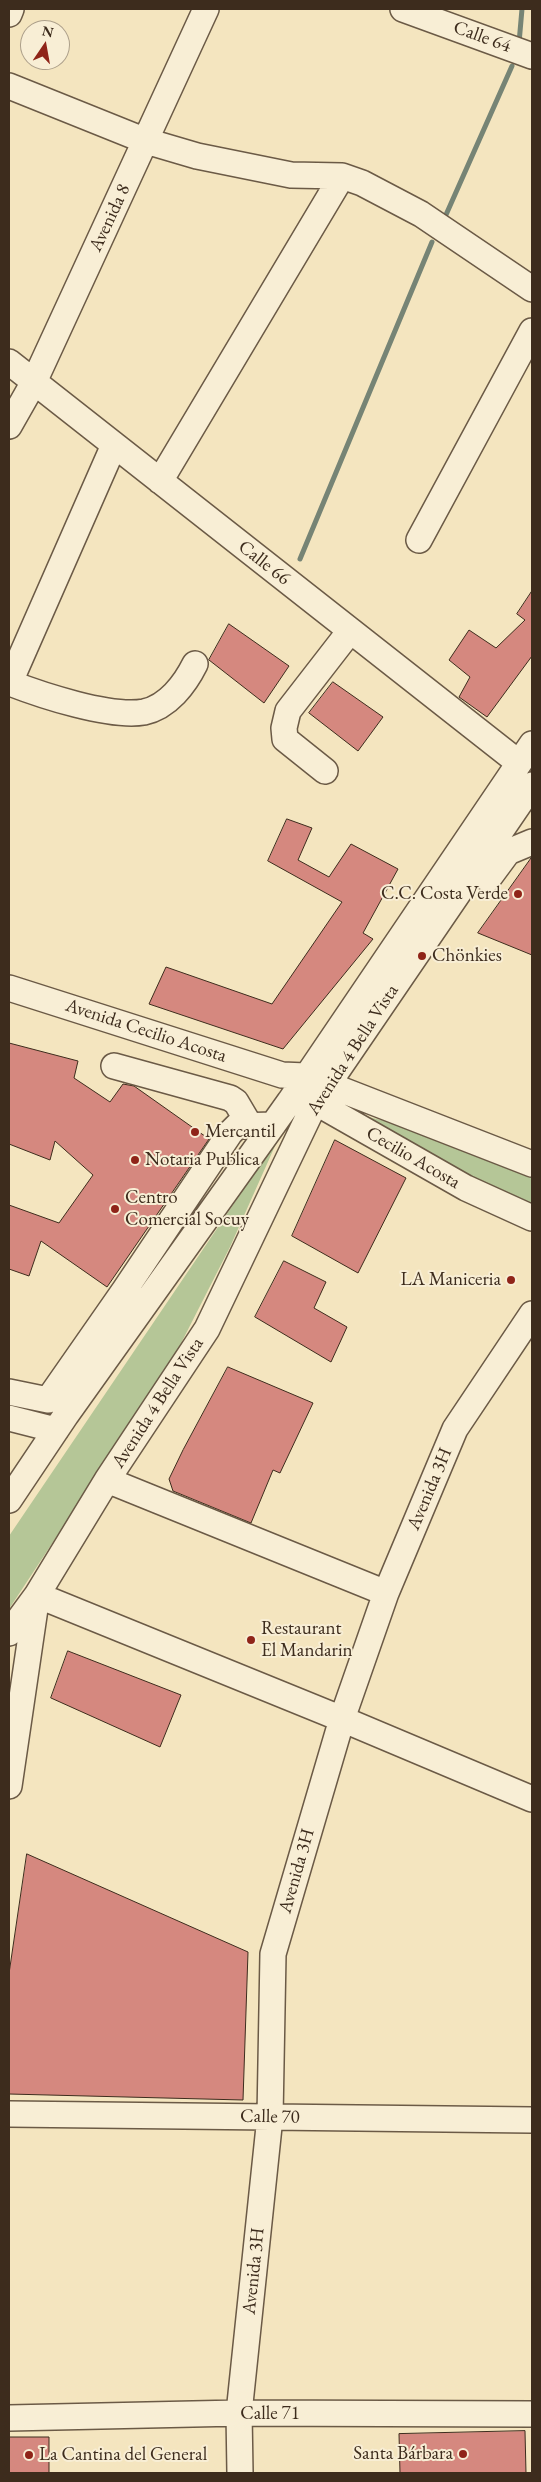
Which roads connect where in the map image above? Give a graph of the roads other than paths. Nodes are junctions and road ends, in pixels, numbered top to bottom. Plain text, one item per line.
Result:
1 (11, 9) edge
2 (206, 9) edge
3 (403, 9) edge
4 (9, 14) edge
5 (532, 56) edge
6 (9, 86) edge
7 (146, 141) junction
8 (342, 176) junction
9 (532, 289) edge
10 (532, 331) edge
11 (9, 362) edge
12 (34, 382) junction
13 (9, 426) edge
14 (114, 445) junction
15 (160, 481) junction
16 (419, 540) dead end
17 (350, 631) junction
18 (16, 649) edge
19 (195, 664) dead end
20 (9, 683) edge
21 (525, 754) edge
22 (325, 772) dead end
23 (532, 785) edge
24 (532, 842) edge
25 (432, 932) junction
26 (9, 988) edge
27 (114, 1066) dead end
28 (305, 1086) junction
29 (261, 1125) junction
30 (532, 1164) edge
31 (532, 1218) edge
32 (124, 1291) junction
33 (145, 1305) junction
34 (532, 1314) edge
35 (9, 1392) edge
36 (9, 1418) edge
37 (56, 1430) junction
38 (107, 1480) junction
39 (9, 1500) edge
40 (386, 1593) junction
41 (37, 1594) junction
42 (9, 1633) edge
43 (342, 1718) junction
44 (9, 1782) edge
45 (9, 1786) edge
46 (532, 1799) edge
47 (9, 2114) edge
48 (270, 2117) junction
49 (532, 2120) edge
50 (239, 2414) junction
51 (532, 2414) edge
52 (9, 2418) edge
53 (240, 2473) edge

1 - 4 street
2 - 7 street, Avenida 8
3 - 5 street, Calle 64
6 - 7 street
7 - 8 street
7 - 12 street, Avenida 8
8 - 9 street
8 - 15 street
10 - 16 street
11 - 12 street, Calle 66
12 - 13 street, Avenida 8
12 - 14 street, Calle 66
14 - 15 street, Calle 66
14 - 18 street
15 - 17 street, Calle 66
17 - 21 street, Calle 66
17 - 22 street
18 - 20 street
19 - 20 street
21 - 28 street, Avenida 4 Bella Vista
23 - 25 street, Avenida 4 Bella Vista
24 - 25 street
25 - 28 street, Avenida 4 Bella Vista
26 - 28 street, Avenida Cecilio Acosta
27 - 29 street
28 - 29 street, Avenida 4 Bella Vista
28 - 30 street, Cecilio Acosta
28 - 31 street, Cecilio Acosta
28 - 38 street, Avenida 4 Bella Vista
29 - 32 street
29 - 33 street, Avenida 4 Bella Vista
32 - 33 street
32 - 35 street
33 - 37 street, Avenida 4 Bella Vista
34 - 40 street, Avenida 3H
36 - 37 street
37 - 39 street, Avenida 4 Bella Vista
38 - 40 street
38 - 41 street, Avenida 4 Bella Vista
40 - 43 street, Avenida 3H
41 - 42 street, Avenida 4 Bella Vista
41 - 43 street
41 - 44 street
43 - 46 street
43 - 48 street, Avenida 3H
44 - 45 street
47 - 48 street, Calle 70
48 - 49 street, Calle 70
48 - 50 street, Avenida 3H
50 - 51 street, Calle 71
50 - 52 street, Calle 71
50 - 53 street, Avenida 3H

